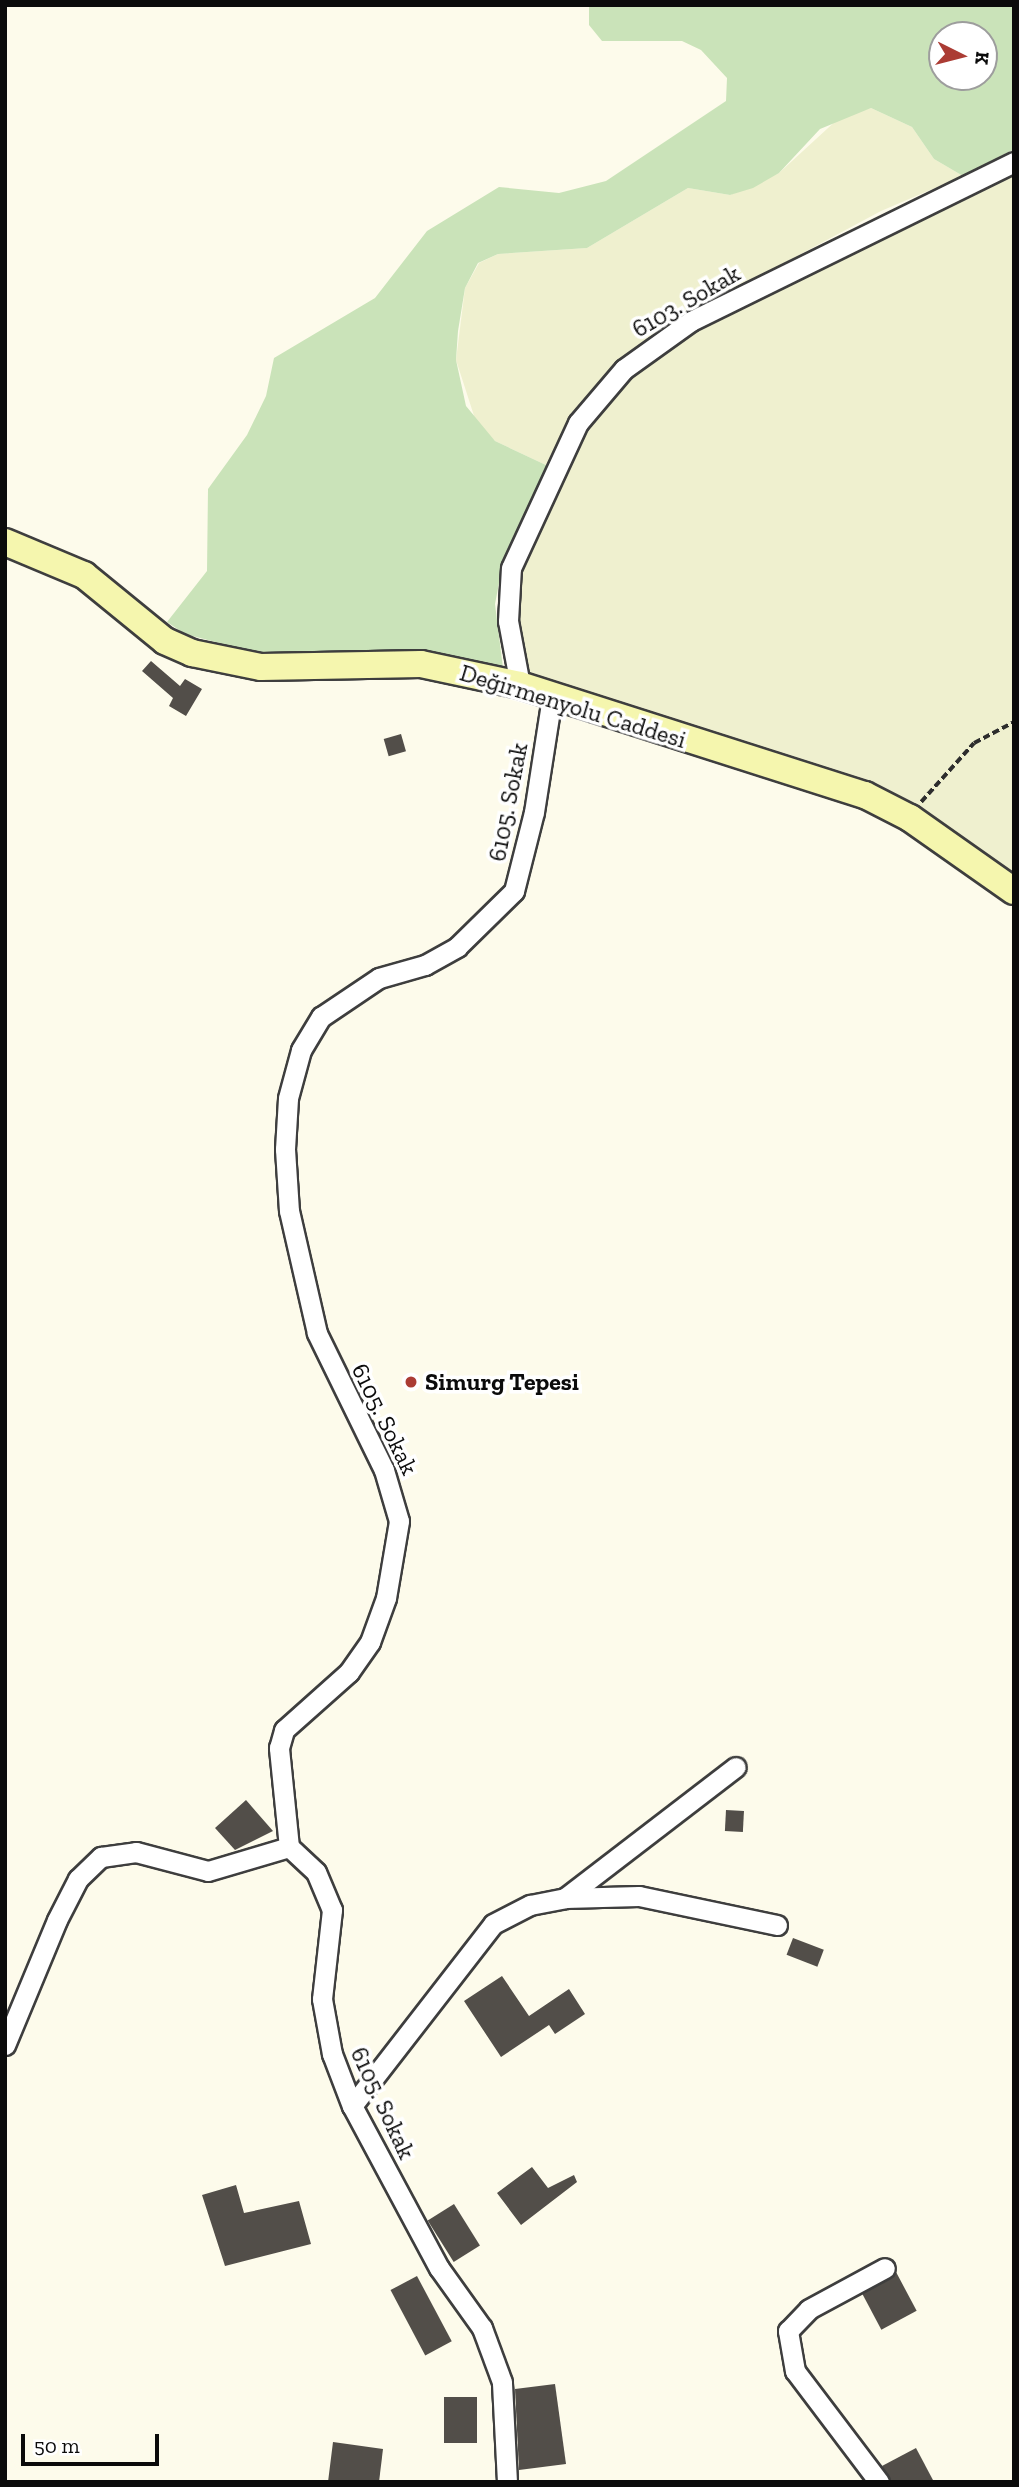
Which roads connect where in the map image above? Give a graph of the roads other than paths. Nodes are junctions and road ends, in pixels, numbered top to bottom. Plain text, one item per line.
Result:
1 (1014, 162) edge
2 (5, 542) edge
3 (520, 685) junction
4 (552, 697) junction
5 (1014, 891) edge
6 (736, 1767) dead end
7 (289, 1847) junction
8 (565, 1898) junction
9 (777, 1925) dead end
10 (5, 2045) edge
11 (352, 2106) junction
12 (885, 2268) dead end
13 (507, 2482) edge
14 (879, 2482) edge

1 - 3 street, 6103. Sokak
2 - 3 street, Değirmenyolu Caddesi
3 - 4 street, Değirmenyolu Caddesi
4 - 5 street, Değirmenyolu Caddesi
4 - 7 street, 6105. Sokak
6 - 8 street
7 - 10 street
7 - 11 street, 6105. Sokak
8 - 9 street
8 - 11 street
11 - 13 street, 6105. Sokak
12 - 14 street

